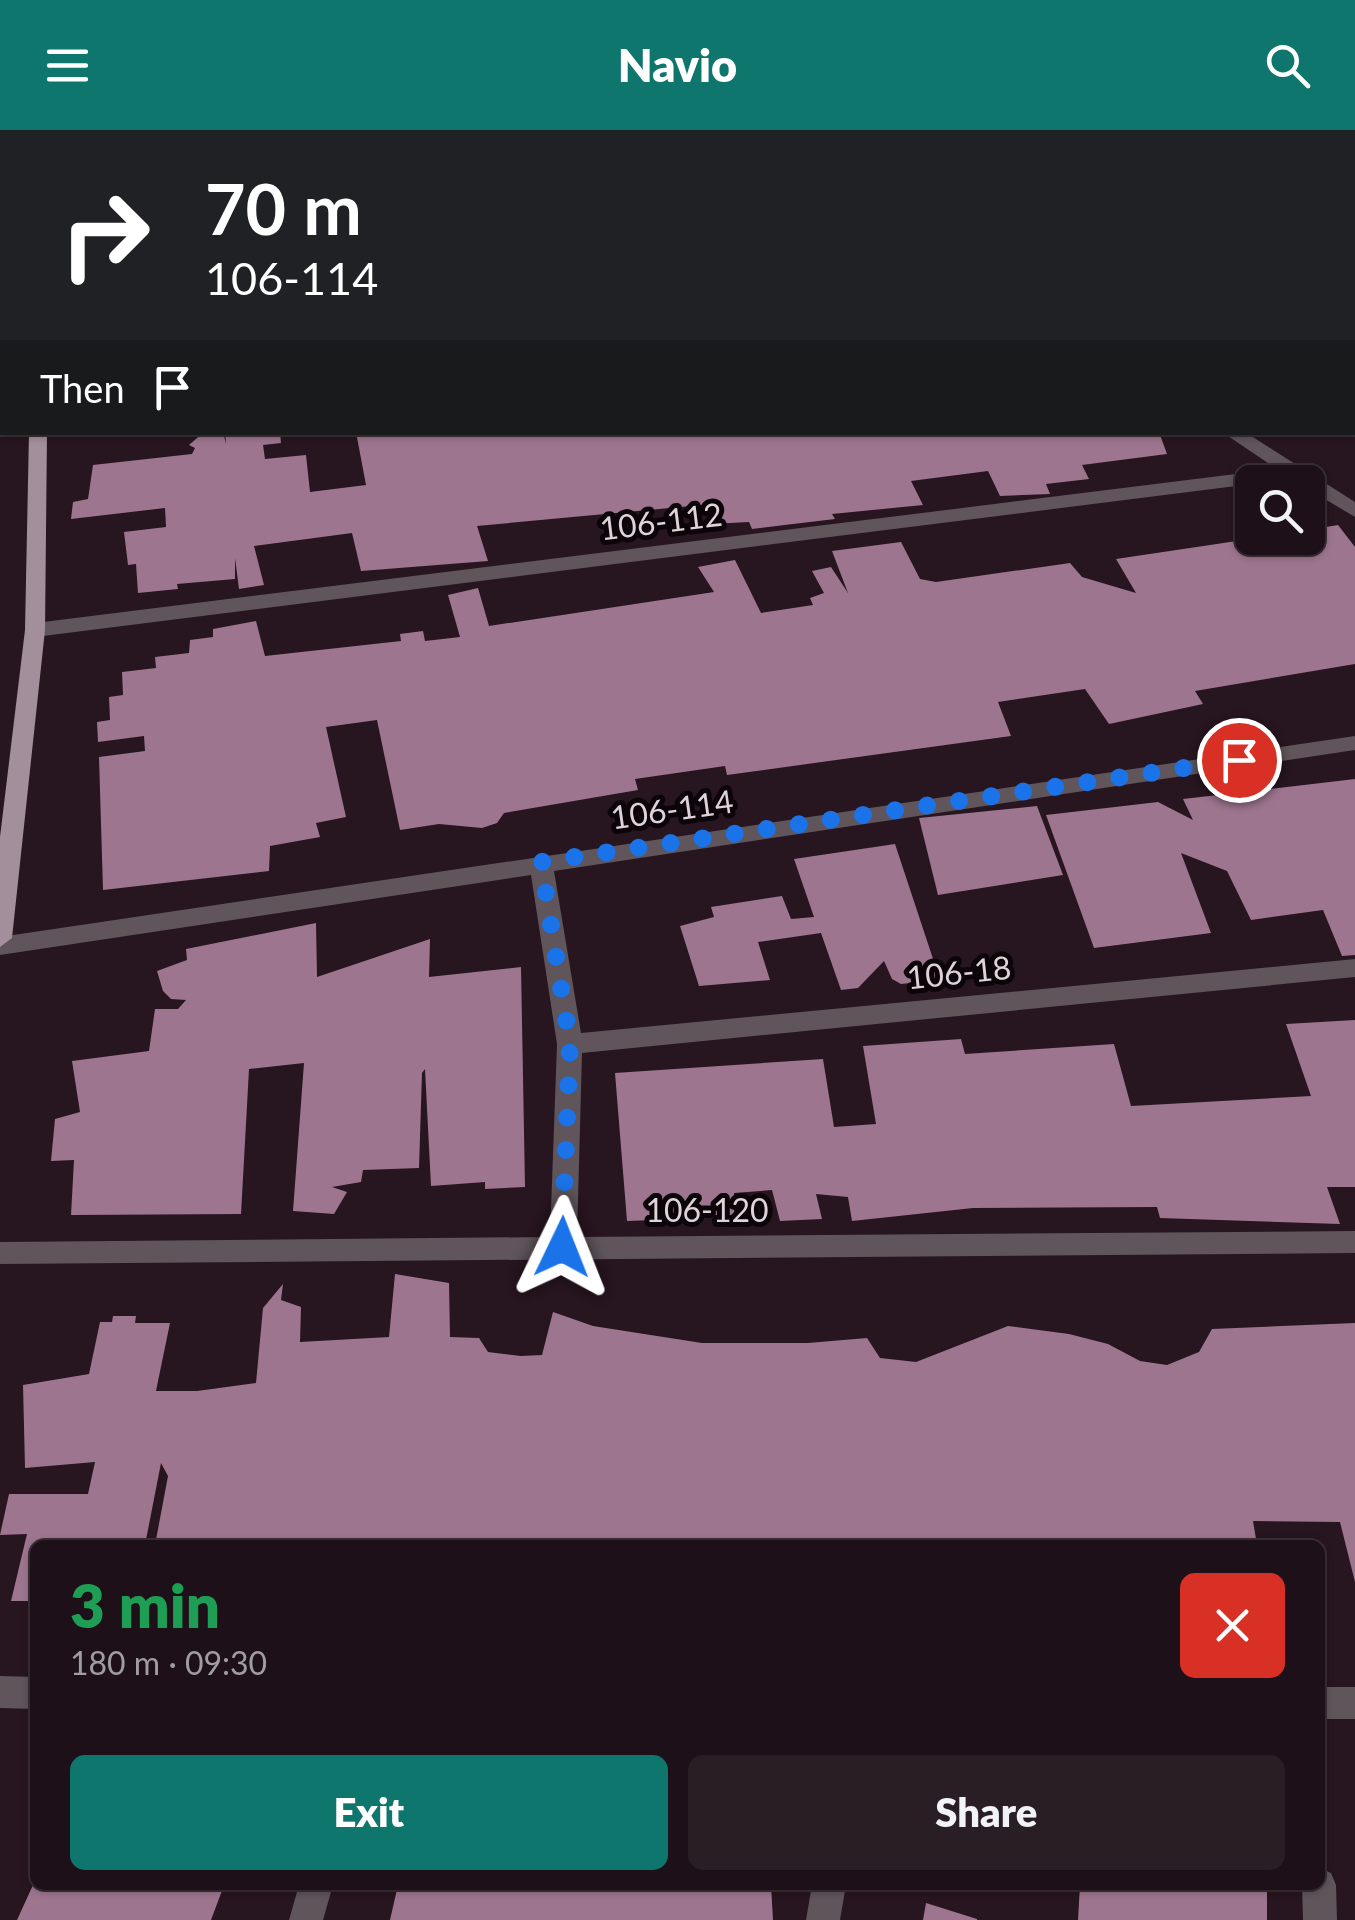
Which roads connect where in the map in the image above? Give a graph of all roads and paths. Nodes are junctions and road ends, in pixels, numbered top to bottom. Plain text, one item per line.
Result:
1 (38, 435) edge
2 (1236, 435) edge
3 (1282, 465) edge
4 (1235, 480) edge
5 (1325, 492) edge
6 (1355, 511) edge
7 (35, 630) junction
8 (1355, 743) edge
9 (541, 862) junction
10 (0, 938) edge
11 (0, 946) edge
12 (1355, 968) edge
13 (570, 1044) junction
14 (1355, 1242) edge
15 (562, 1247) junction
16 (0, 1253) edge
17 (0, 1692) edge
18 (30, 1693) edge
19 (1325, 1703) edge
20 (1355, 1703) edge
21 (315, 1890) edge
22 (827, 1890) edge
23 (1320, 1890) edge
24 (306, 1920) edge
25 (824, 1920) edge
26 (1320, 1920) edge

1 - 7 main road
2 - 3 street
4 - 7 street, 106-112
5 - 6 street
7 - 10 main road
8 - 9 street, 106-114
9 - 11 street, 106-114
9 - 13 street
12 - 13 street, 106-18
13 - 15 street
14 - 15 street, 106-120
15 - 16 street, 106-120
17 - 18 street
19 - 20 street
21 - 24 street
22 - 25 street
23 - 26 street

